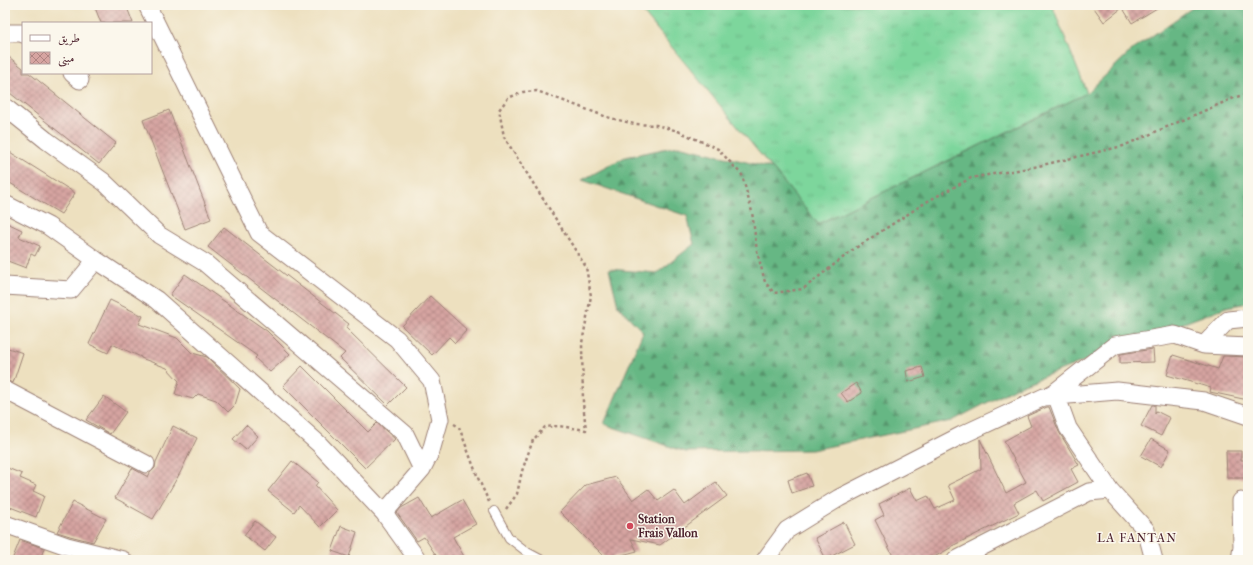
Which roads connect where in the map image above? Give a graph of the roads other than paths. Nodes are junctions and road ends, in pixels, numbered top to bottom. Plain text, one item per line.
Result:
1 (147, 5) edge
2 (22, 34) edge
3 (5, 35) edge
4 (5, 107) edge
5 (5, 204) edge
6 (96, 260) junction
7 (5, 286) edge
8 (1248, 318) edge
9 (1204, 345) junction
10 (1248, 347) edge
11 (5, 390) edge
12 (1052, 395) junction
13 (1248, 416) edge
14 (146, 464) dead end
15 (422, 470) junction
16 (1110, 490) junction
17 (1241, 501) dead end
18 (494, 511) road end
19 (384, 513) junction
20 (5, 524) edge
21 (123, 560) edge
22 (418, 560) edge
23 (542, 560) edge
24 (765, 560) edge
25 (956, 560) edge
26 (1154, 560) edge
27 (1240, 560) edge

1 - 15 street
2 - 3 street
4 - 15 street
5 - 6 street
6 - 7 street
6 - 19 street
8 - 9 street
9 - 10 street
9 - 12 street
11 - 14 street
12 - 13 street
12 - 16 street
12 - 24 street
15 - 19 street
16 - 25 street
16 - 26 street
17 - 27 street
18 - 23 lane
19 - 22 street
20 - 21 street

